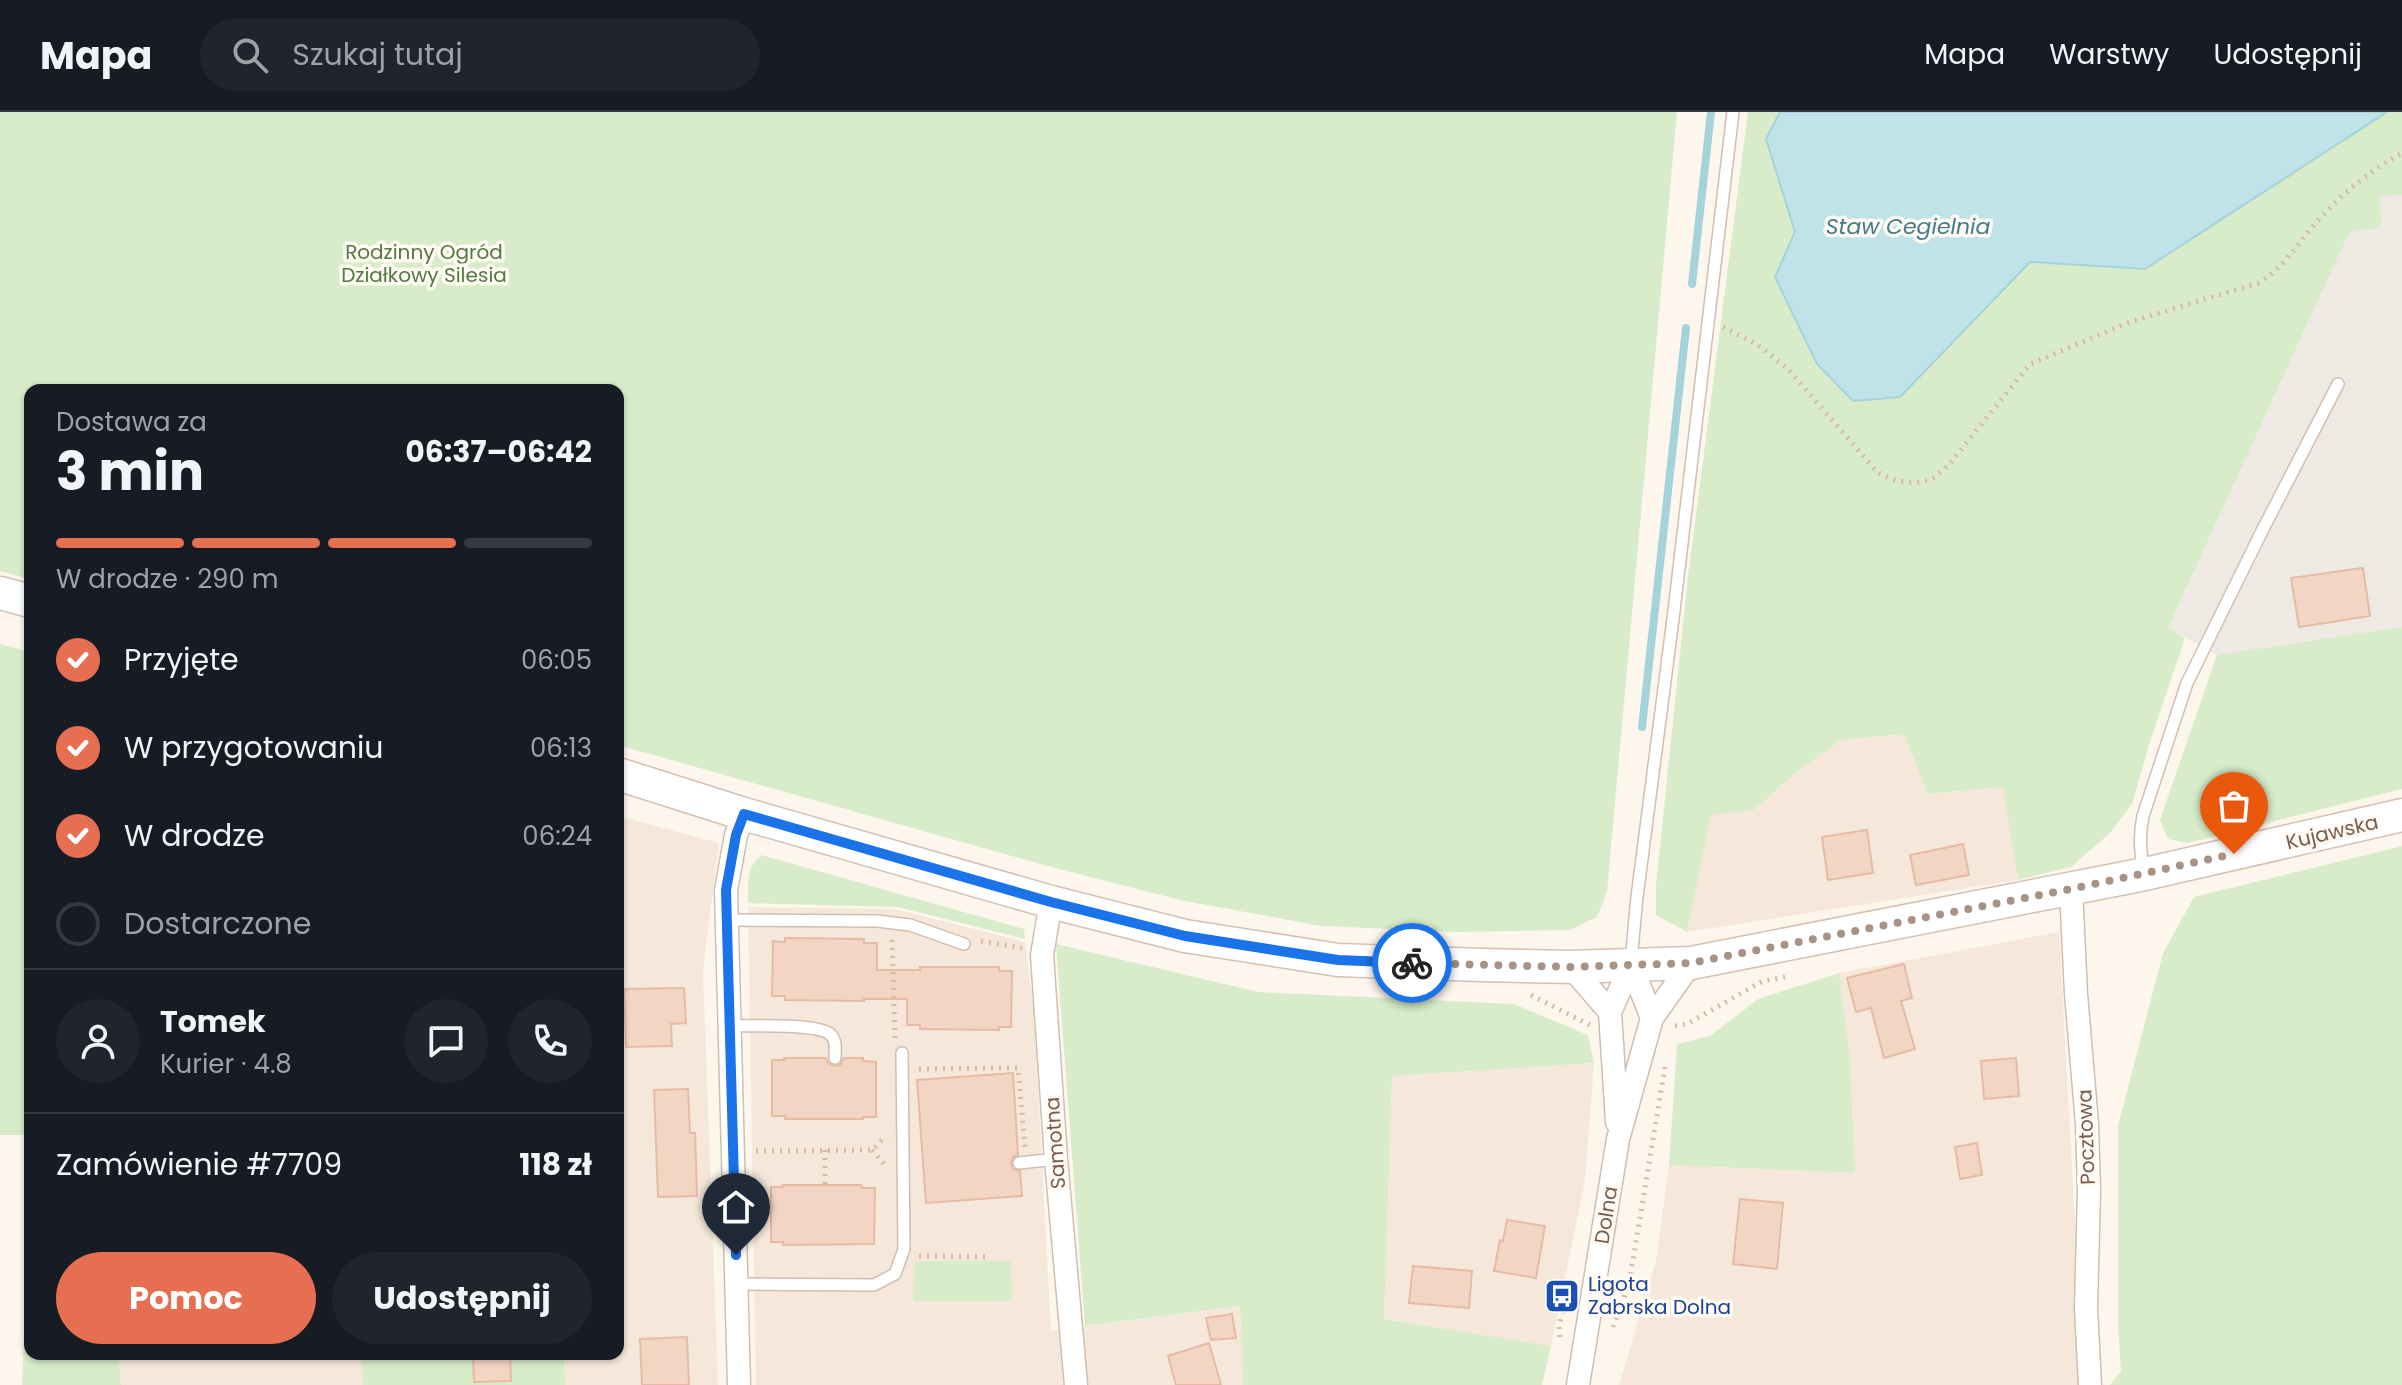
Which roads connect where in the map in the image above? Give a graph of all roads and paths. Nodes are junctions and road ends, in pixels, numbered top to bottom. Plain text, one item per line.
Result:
1 (1733, 112) edge
2 (2402, 153) edge
3 (1709, 319) junction
4 (2338, 384) dead end
5 (0, 593) edge
6 (24, 599) edge
7 (624, 776) edge
8 (744, 814) junction
9 (2402, 815) edge
10 (2145, 874) junction
11 (2071, 889) junction
12 (1051, 902) junction
13 (727, 920) junction
14 (894, 923) junction
15 (981, 941) dead end
16 (964, 944) dead end
17 (1005, 946) dead end
18 (1691, 963) junction
19 (1631, 965) junction
20 (1571, 967) junction
21 (1610, 1012) junction
22 (1652, 1018) junction
23 (730, 1026) junction
24 (902, 1053) joint
25 (1667, 1057) dead end
26 (835, 1058) dead end
27 (902, 1069) junction
28 (902, 1120) junction
29 (1618, 1139) junction
30 (825, 1150) junction
31 (756, 1151) dead end
32 (1056, 1159) junction
33 (1023, 1162) joint
34 (825, 1185) dead end
35 (902, 1256) junction
36 (989, 1257) dead end
37 (736, 1284) junction
38 (1609, 1339) dead end
39 (739, 1385) edge
40 (1076, 1385) edge
41 (1578, 1385) edge
42 (2090, 1385) edge

1 - 3 lane
2 - 3 path
3 - 19 lane
4 - 10 lane
5 - 6 street
7 - 8 street, Kujawska
8 - 12 street, Kujawska
8 - 13 street
9 - 10 street, Kujawska
10 - 11 street, Kujawska
11 - 18 street, Kujawska
11 - 42 street, Pocztowa
12 - 20 street, Kujawska
12 - 32 street, Samotna
13 - 14 lane
13 - 23 street
14 - 16 lane
14 - 24 path
15 - 17 path
18 - 19 street, Kujawska
18 - 22 street, Dolna
19 - 20 street, Kujawska
19 - 21 street, Dolna
19 - 22 street
20 - 21 street
21 - 29 street, Dolna
22 - 29 street, Dolna
23 - 26 lane
23 - 37 street
24 - 27 lane
25 - 38 path
27 - 28 lane
27 - 33 path
28 - 30 path
28 - 35 lane
29 - 41 street, Dolna
30 - 31 path
30 - 34 path
32 - 33 lane
32 - 40 street, Samotna
35 - 36 path
35 - 37 lane
37 - 39 street

